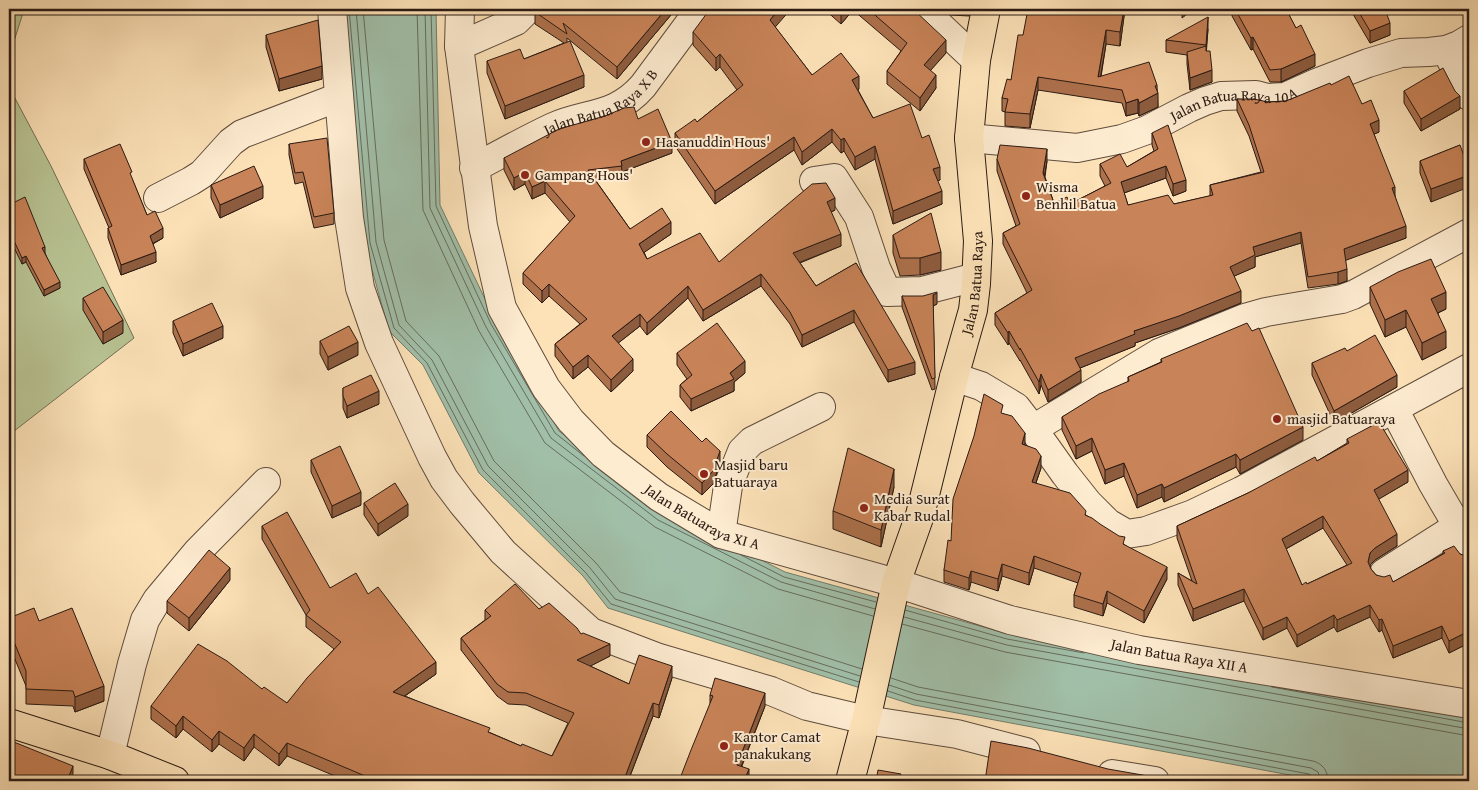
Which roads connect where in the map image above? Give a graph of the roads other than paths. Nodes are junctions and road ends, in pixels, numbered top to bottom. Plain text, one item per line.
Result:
1 (332, 9) edge
2 (460, 9) edge
3 (528, 9) edge
4 (700, 9) edge
5 (922, 9) edge
6 (986, 9) edge
7 (1458, 44) edge
8 (459, 46) junction
9 (976, 60) junction
10 (1469, 96) edge
11 (339, 97) junction
12 (969, 138) junction
13 (474, 168) junction
14 (814, 181) dead end
15 (158, 198) dead end
16 (1469, 233) edge
17 (976, 277) junction
18 (1469, 368) edge
19 (954, 377) junction
20 (821, 407) dead end
21 (1394, 409) junction
22 (1033, 428) junction
23 (266, 482) dead end
24 (1464, 523) edge
25 (721, 534) junction
26 (1469, 553) edge
27 (1384, 573) dead end
28 (900, 588) junction
29 (1469, 704) edge
30 (872, 715) junction
31 (9, 723) edge
32 (110, 755) junction
33 (1054, 759) edge
34 (1092, 769) edge
35 (175, 781) edge
36 (850, 781) edge
37 (863, 781) edge
38 (1155, 781) edge

1 - 11 street
2 - 8 street, Jalan Batuaraya XI A
3 - 8 street
4 - 13 street, Jalan Batua Raya X B
5 - 9 street
6 - 9 main road, Jalan Batua Raya
7 - 10 street, Jalan Batua Raya 10A
7 - 12 street, Jalan Batua Raya 10A
8 - 13 street, Jalan Batuaraya XI A
9 - 12 main road, Jalan Batua Raya
11 - 15 street
11 - 30 street
12 - 17 main road, Jalan Batua Raya
13 - 25 street, Jalan Batuaraya XI A
14 - 17 street
16 - 22 street
17 - 19 main road, Jalan Batua Raya
18 - 21 street
19 - 22 street
19 - 28 main road, Jalan Batua Raya
20 - 25 street
21 - 22 street
21 - 24 street
23 - 32 street
24 - 26 street
24 - 27 street
25 - 28 street, Jalan Batuaraya XI A
28 - 29 street, Jalan Batua Raya XII A
28 - 30 main road, Jalan Batua Raya
30 - 33 street
30 - 36 main road
30 - 37 main road
31 - 32 main road
32 - 35 main road
34 - 38 street

